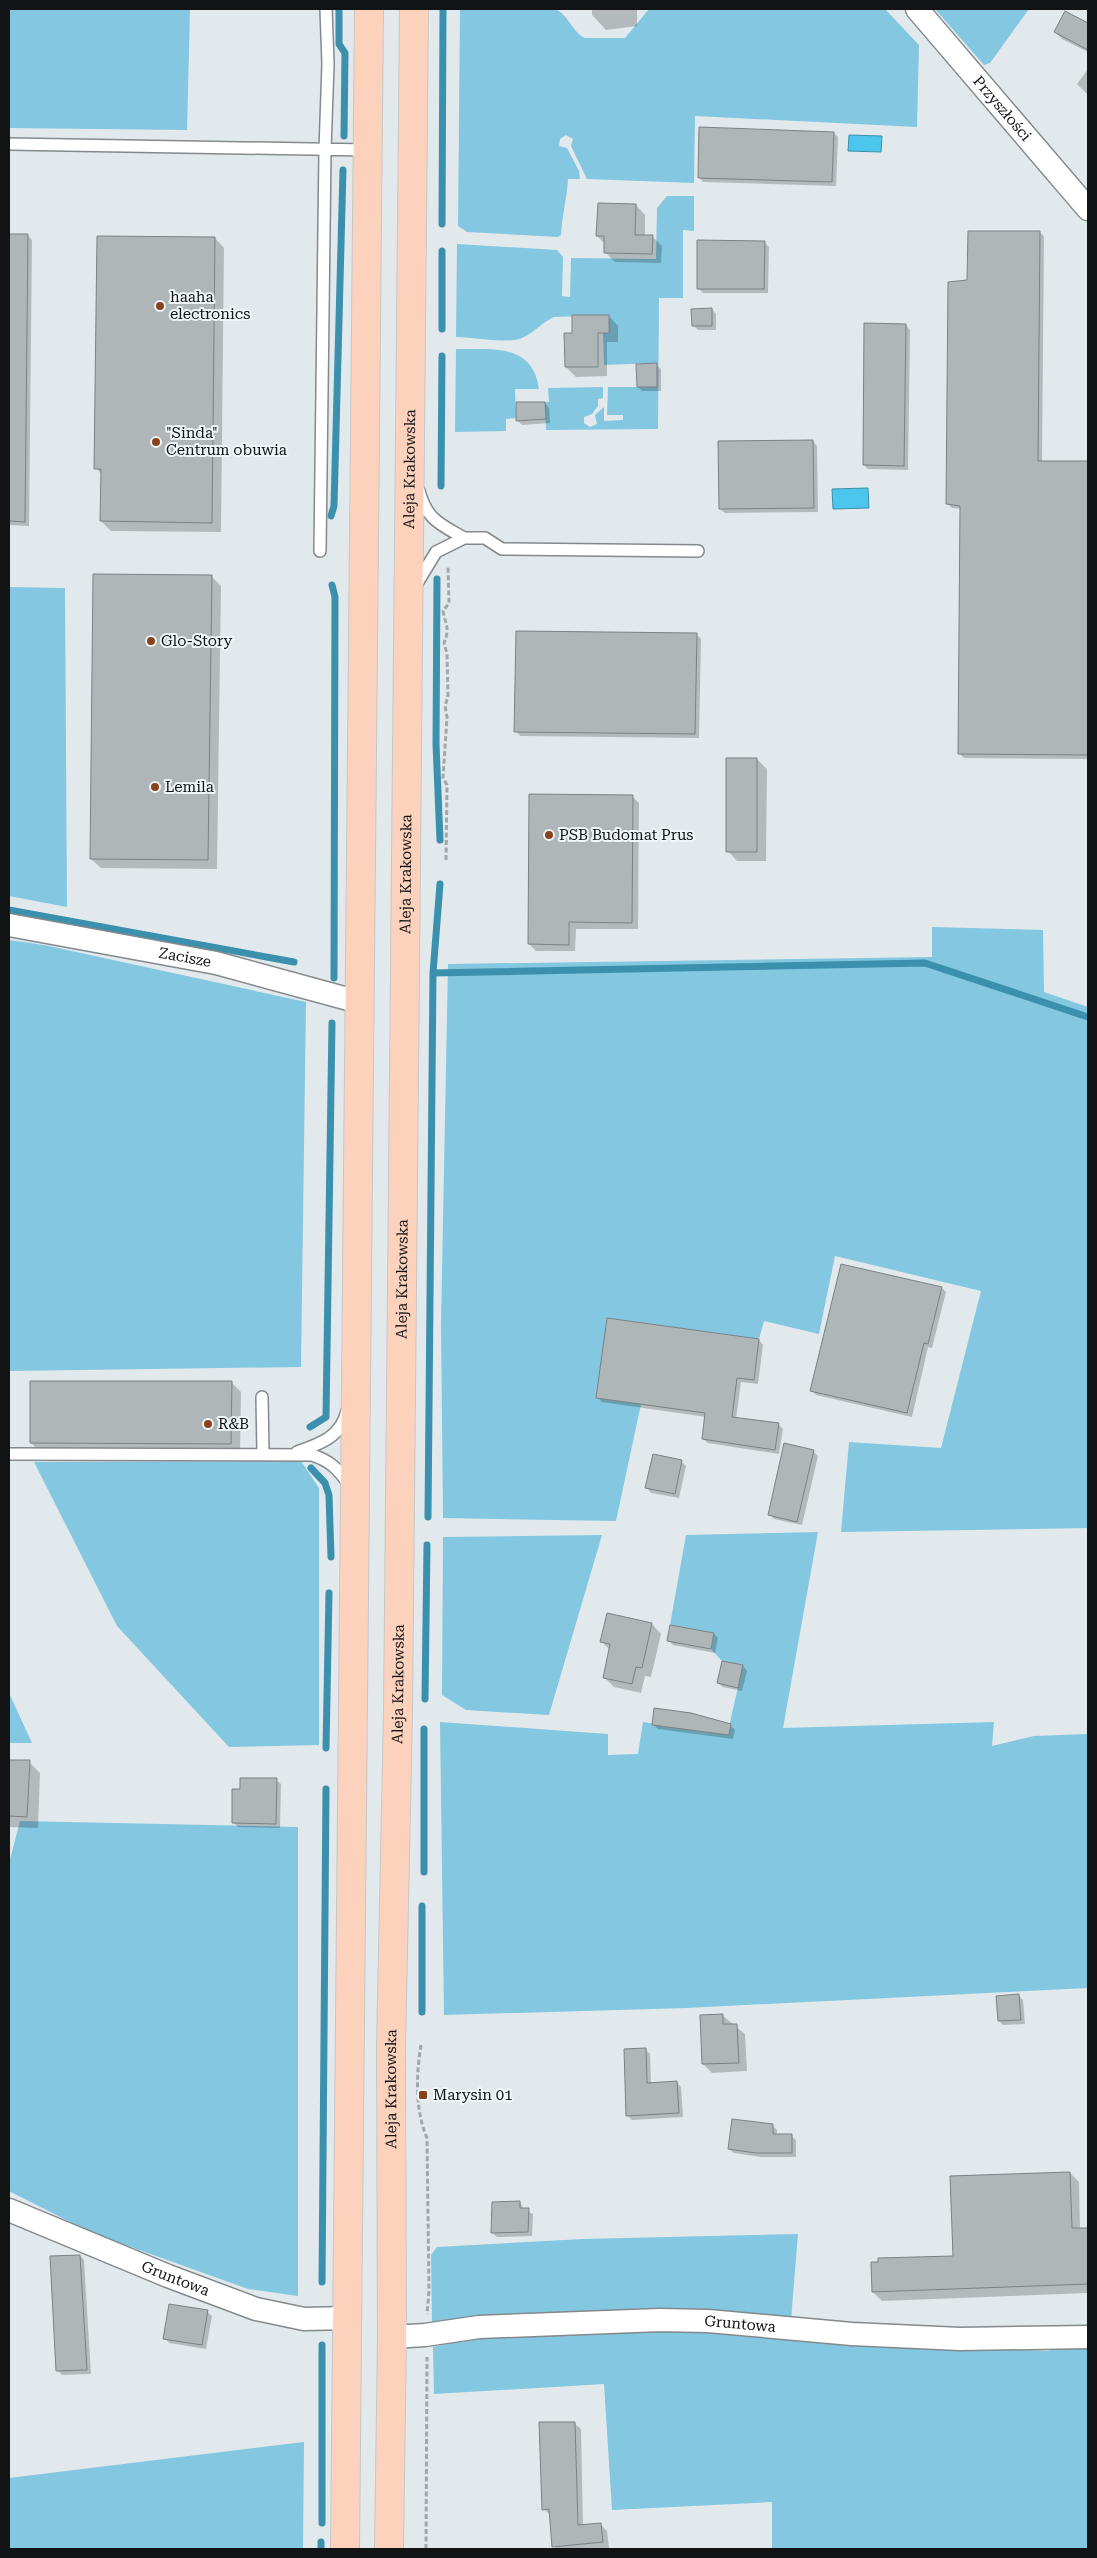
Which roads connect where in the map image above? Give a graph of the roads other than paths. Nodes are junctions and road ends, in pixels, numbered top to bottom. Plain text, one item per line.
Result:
1 (326, 9) edge
2 (369, 9) edge
3 (414, 9) edge
4 (917, 9) edge
5 (9, 144) edge
6 (325, 150) junction
7 (368, 150) junction
8 (1088, 209) edge
9 (409, 466) junction
10 (464, 538) junction
11 (320, 551) dead end
12 (698, 551) dead end
13 (407, 602) junction
14 (9, 925) edge
15 (359, 1002) junction
16 (357, 1368) junction
17 (262, 1397) dead end
18 (293, 1453) junction
19 (9, 1454) edge
20 (263, 1454) junction
21 (356, 1493) junction
22 (9, 2210) edge
23 (349, 2318) junction
24 (392, 2337) junction
25 (1088, 2337) edge
26 (345, 2549) edge
27 (389, 2549) edge

1 - 6 lane
2 - 7 main road
3 - 9 main road, Aleja Krakowska
4 - 8 street, Przyszłości
5 - 6 lane
6 - 7 lane
6 - 11 lane
7 - 15 main road
9 - 10 lane
9 - 13 main road, Aleja Krakowska
10 - 12 lane
10 - 13 lane
13 - 24 main road, Aleja Krakowska
14 - 15 street, Zacisze
15 - 16 main road
16 - 18 lane
16 - 21 main road
17 - 20 lane
18 - 20 lane
18 - 21 lane
19 - 20 lane
21 - 23 main road
22 - 23 street, Gruntowa
23 - 26 main road
24 - 25 street, Gruntowa
24 - 27 main road, Aleja Krakowska

